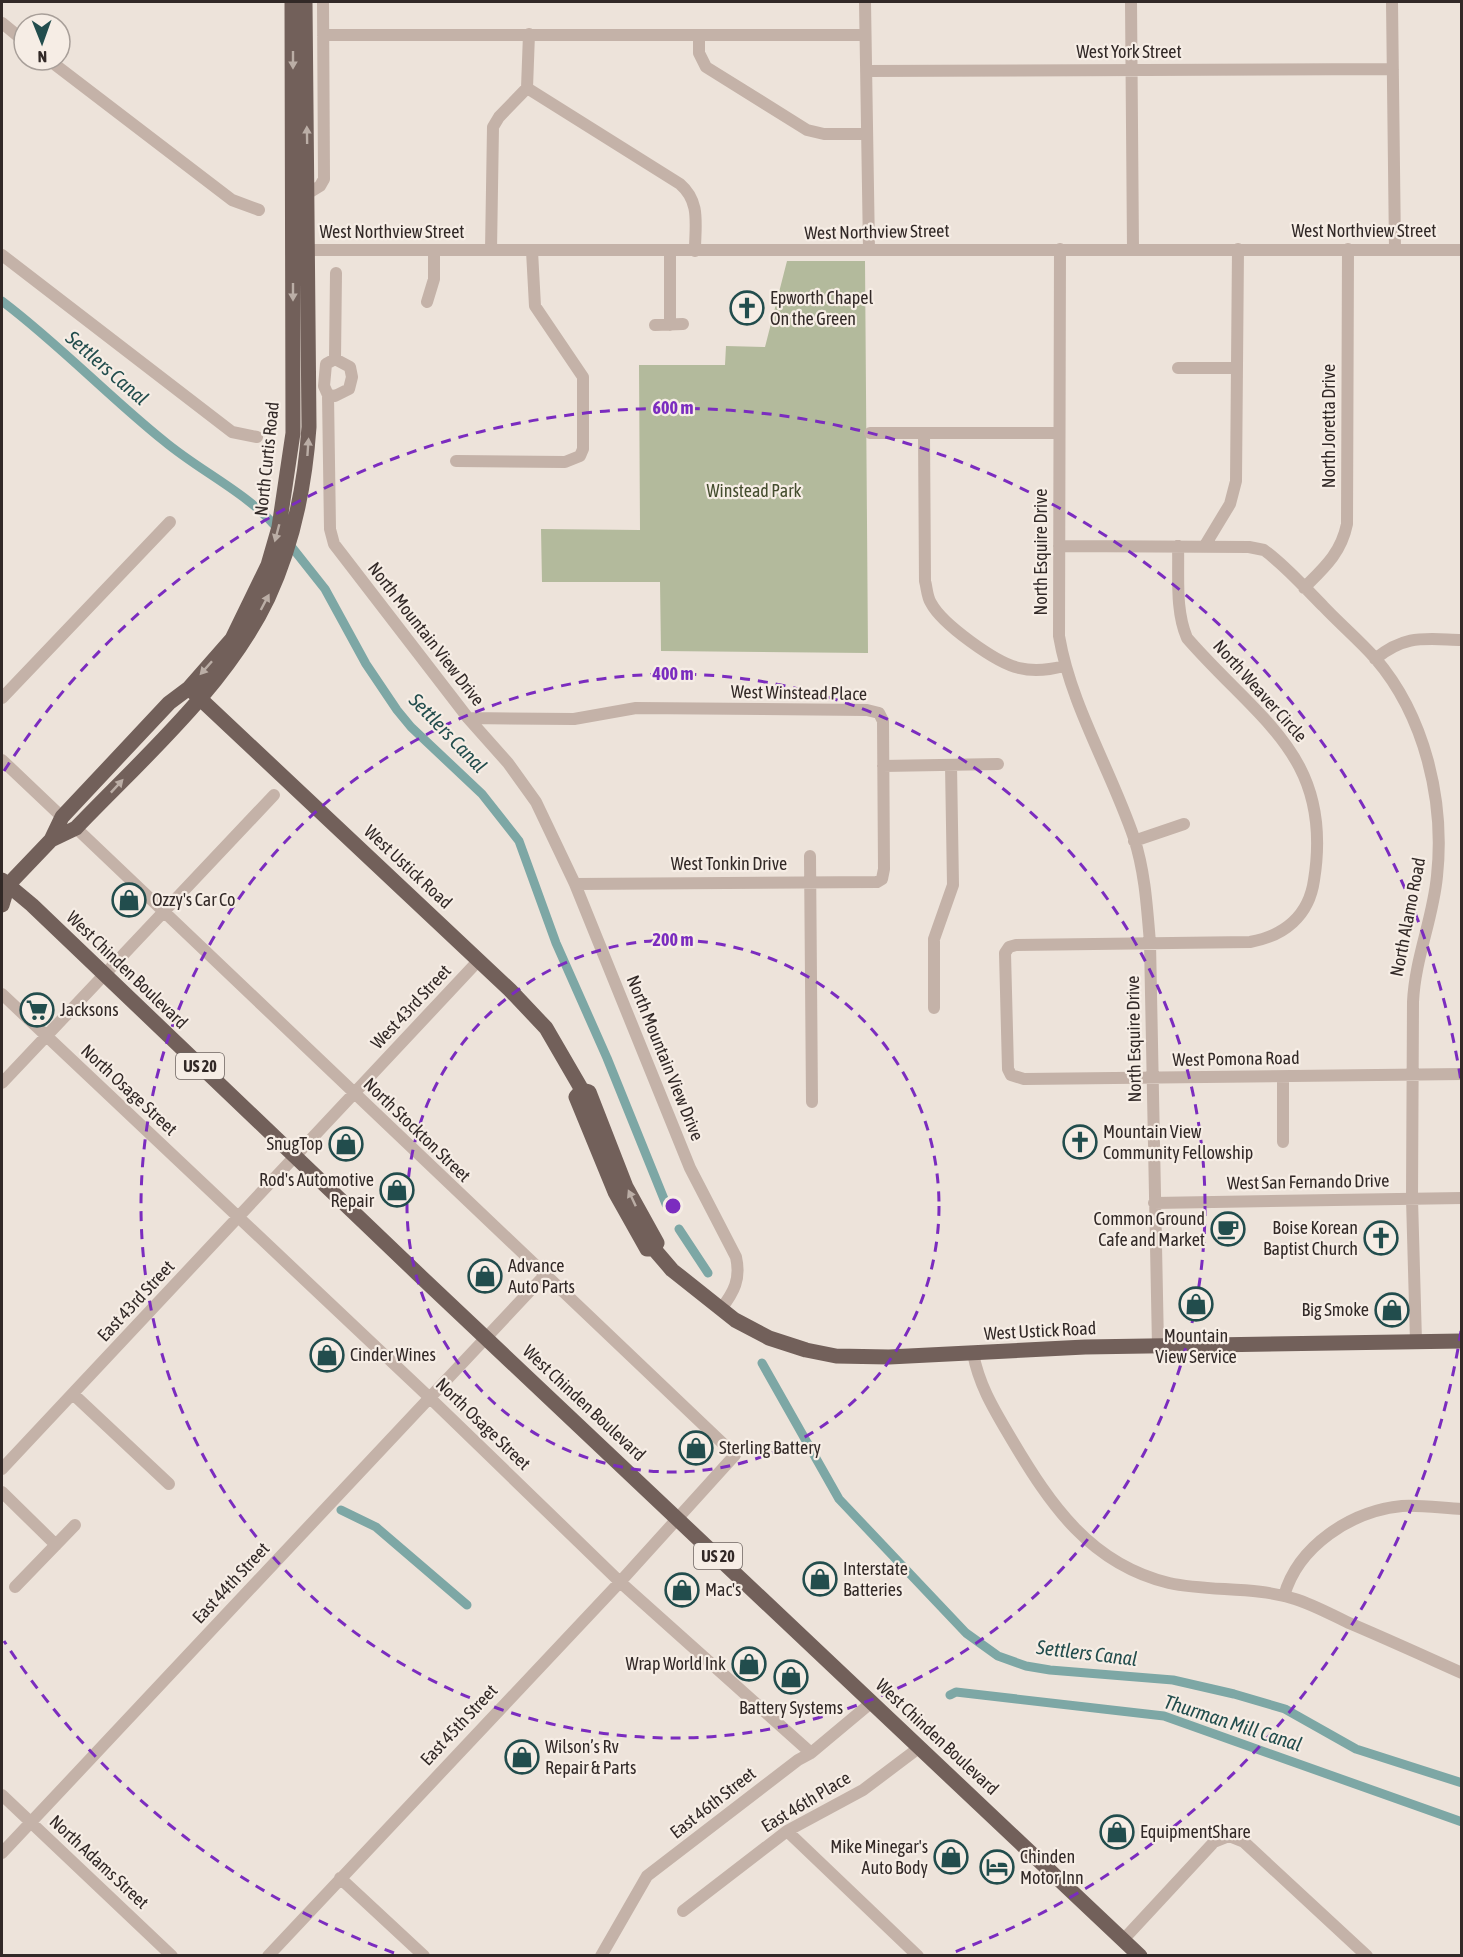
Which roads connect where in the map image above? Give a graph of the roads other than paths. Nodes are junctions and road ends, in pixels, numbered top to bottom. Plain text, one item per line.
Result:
1 (292, 2) edge
2 (305, 2) edge
3 (323, 2) edge
4 (865, 2) edge
5 (1131, 2) edge
6 (1392, 2) edge
7 (529, 34) junction
8 (323, 35) junction
9 (699, 35) junction
10 (866, 35) junction
11 (1393, 69) junction
12 (1131, 70) junction
13 (866, 71) junction
14 (65, 72) edge
15 (527, 88) junction
16 (867, 134) junction
17 (307, 194) junction
18 (260, 210) dead end
19 (1060, 249) junction
20 (1133, 249) junction
21 (1238, 249) junction
22 (1348, 249) junction
23 (301, 250) junction
24 (434, 250) junction
25 (491, 250) junction
26 (869, 250) junction
27 (1395, 250) junction
28 (1461, 250) edge
29 (532, 251) junction
30 (670, 251) junction
31 (695, 251) junction
32 (2, 255) edge
33 (336, 273) dead end
34 (427, 302) dead end
35 (655, 324) dead end
36 (683, 324) dead end
37 (670, 325) junction
38 (335, 359) junction
39 (1178, 368) dead end
40 (1238, 368) junction
41 (328, 395) junction
42 (870, 433) dead end
43 (924, 433) junction
44 (1059, 433) junction
45 (257, 436) dead end
46 (456, 461) dead end
47 (170, 522) dead end
48 (1059, 546) junction
49 (1178, 546) junction
50 (1204, 547) junction
51 (1304, 588) junction
52 (1461, 640) edge
53 (1375, 659) junction
54 (1064, 666) junction
55 (194, 693) junction
56 (2, 698) edge
57 (468, 718) junction
58 (2, 760) edge
59 (998, 764) dead end
60 (951, 765) junction
61 (883, 766) junction
62 (274, 795) dead end
63 (62, 817) junction
64 (1184, 824) dead end
65 (76, 828) junction
66 (51, 840) junction
67 (1134, 841) junction
68 (810, 855) dead end
69 (810, 882) junction
70 (4, 884) edge
71 (575, 884) junction
72 (2, 905) edge
73 (164, 912) junction
74 (1150, 943) junction
75 (479, 960) junction
76 (104, 975) junction
77 (2, 994) edge
78 (934, 1008) dead end
79 (46, 1036) junction
80 (1414, 1074) junction
81 (1461, 1074) edge
82 (1011, 1075) joint
83 (1283, 1077) junction
84 (1152, 1078) junction
85 (2, 1083) edge
86 (354, 1095) junction
87 (812, 1102) dead end
88 (1283, 1142) dead end
89 (296, 1157) junction
90 (1412, 1198) junction
91 (1461, 1198) edge
92 (1154, 1203) junction
93 (239, 1218) junction
94 (544, 1276) junction
95 (721, 1309) junction
96 (486, 1338) junction
97 (1416, 1341) junction
98 (1461, 1341) edge
99 (1158, 1346) junction
100 (973, 1353) junction
101 (73, 1394) junction
102 (430, 1398) junction
103 (735, 1455) joint
104 (2, 1469) edge
105 (169, 1484) dead end
106 (2, 1492) edge
107 (1461, 1509) edge
108 (678, 1519) junction
109 (75, 1525) dead end
110 (56, 1545) junction
111 (620, 1582) junction
112 (15, 1587) dead end
113 (1284, 1596) junction
114 (1461, 1673) edge
115 (872, 1702) junction
116 (920, 1747) junction
117 (810, 1753) junction
118 (2, 1795) edge
119 (31, 1822) junction
120 (787, 1831) junction
121 (2, 1853) edge
122 (340, 1878) junction
123 (682, 1911) dead end
124 (1123, 1940) junction
125 (172, 1956) edge
126 (268, 1956) edge
127 (424, 1956) edge
128 (600, 1956) edge
129 (918, 1956) edge
130 (1140, 1956) edge
131 (1367, 1956) edge

1 -> 23 main road, North Curtis Road
17 -> 2 main road, North Curtis Road
3 - 8 street
4 - 10 street
5 - 12 street
6 - 11 street
7 - 8 street
7 - 9 street
7 - 15 street
8 - 17 street
9 - 10 street
9 - 16 street
10 - 13 street
11 - 12 street, West York Street
11 - 27 street
12 - 13 street, West York Street
12 - 20 street
13 - 16 street
14 - 18 street
15 - 25 street
15 - 31 street
16 - 26 street
17 - 23 main road, North Curtis Road
19 - 20 street, West Northview Street
19 - 26 street, West Northview Street
19 - 44 street, North Esquire Drive
20 - 21 street, West Northview Street
21 - 22 street, West Northview Street
21 - 40 street
22 - 27 street, West Northview Street
22 - 51 street, North Joretta Drive
23 - 24 street, West Northview Street
23 - 55 main road, North Curtis Road
24 - 25 street, West Northview Street
24 - 34 street
25 - 29 street, West Northview Street
26 - 31 street, West Northview Street
27 - 28 street, West Northview Street
29 - 30 street, West Northview Street
29 - 46 street
30 - 31 street, West Northview Street
30 - 37 street
32 - 45 street
33 - 38 street
35 - 37 street
36 - 37 street
38 - 41 street
38 - 41 street
39 - 40 street
40 - 50 street
41 - 57 street, North Mountain View Drive
42 - 43 street
43 - 44 street
43 - 54 street
44 - 48 street, North Esquire Drive
47 - 56 street
48 - 49 street, North Alamo Road
48 - 54 street, North Esquire Drive
49 - 50 street, North Alamo Road
49 - 74 street, North Weaver Circle
50 - 51 street, North Alamo Road
51 - 53 street, North Alamo Road
52 - 53 street
53 - 80 street, North Alamo Road
54 - 67 street, North Esquire Drive
55 - 63 main road, North Curtis Road
65 -> 55 main road, North Curtis Road
55 - 75 main road, West Ustick Road
57 - 61 street, West Winstead Place
57 - 71 street, North Mountain View Drive
58 - 63 street
59 - 60 street
60 - 61 street
60 - 78 street
61 - 69 street, West Tonkin Drive
62 - 73 street
63 - 66 main road, North Curtis Road
64 - 67 street
65 - 66 main road, North Curtis Road
65 - 73 street, North Stockton Street
66 - 70 main road, North Curtis Road
67 - 74 street, North Esquire Drive
68 - 69 street
69 - 71 street, West Tonkin Drive
69 - 87 street
70 - 72 main road
70 - 76 main road, West Chinden Boulevard / US 20
71 - 95 street, North Mountain View Drive
73 - 76 street
73 - 86 street, North Stockton Street
74 - 82 street, North Weaver Circle
74 - 84 street, North Esquire Drive
75 - 86 street, West 43rd Street
75 - 95 main road, West Ustick Road
76 - 79 street
76 - 89 main road, West Chinden Boulevard / US 20
77 - 79 street, North Osage Street
79 - 85 street
79 - 93 street, North Osage Street
80 - 81 street, West Pomona Road
80 - 83 street, West Pomona Road
80 - 90 street, North Alamo Road
82 - 84 street, West Pomona Road
83 - 84 street, West Pomona Road
83 - 88 street
84 - 92 street, North Esquire Drive
86 - 89 street, West 43rd Street
86 - 94 street, North Stockton Street
89 - 93 street, East 43rd Street
89 - 96 main road, West Chinden Boulevard / US 20
90 - 91 street, West San Fernando Drive
90 - 92 street, West San Fernando Drive
90 - 97 street, North Alamo Road
92 - 99 street, North Esquire Drive
93 - 101 street, East 43rd Street
93 - 102 street, North Osage Street
94 - 96 street, East 44th Street
94 - 103 street, North Stockton Street
95 - 100 main road, West Ustick Road
96 - 102 street, East 44th Street
96 - 108 main road, West Chinden Boulevard / US 20
97 - 98 main road, West Ustick Road
97 - 99 main road, West Ustick Road
99 - 100 main road, West Ustick Road
100 - 113 street
101 - 104 street, East 43rd Street
101 - 105 street
102 - 111 street, North Osage Street
102 - 119 street, East 44th Street
103 - 108 street, East 45th Street
106 - 110 street
107 - 113 street
108 - 111 street, East 45th Street
108 - 115 main road, West Chinden Boulevard / US 20
109 - 110 street
110 - 112 street
111 - 117 street, North Osage Street
111 - 122 street, East 45th Street
113 - 114 street
115 - 116 main road, West Chinden Boulevard / US 20
115 - 117 street, East 46th Street
116 - 120 street, East 46th Place
116 - 124 main road, West Chinden Boulevard / US 20
117 - 128 street, East 46th Street
118 - 119 street, North Adams Street
119 - 121 street, East 44th Street
119 - 125 street, North Adams Street
120 - 123 street, East 46th Place
120 - 129 street
122 - 126 street, East 45th Street
122 - 127 street
124 - 130 main road, West Chinden Boulevard / US 20
124 - 131 street

